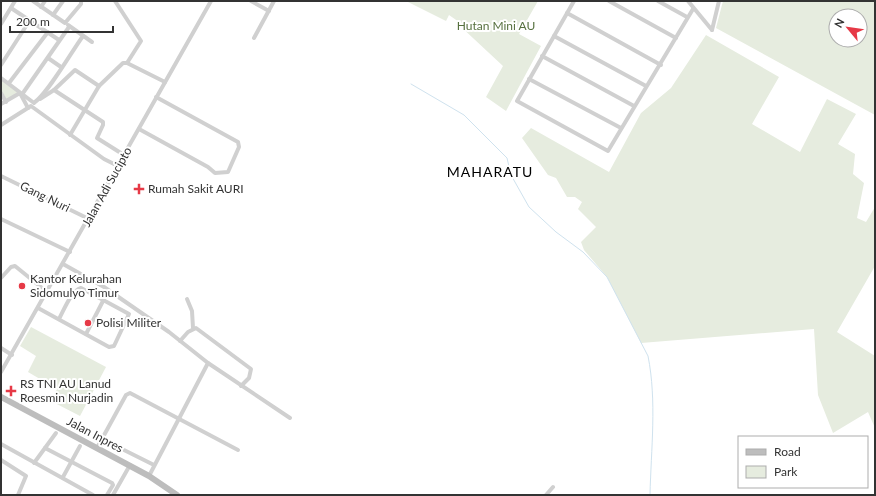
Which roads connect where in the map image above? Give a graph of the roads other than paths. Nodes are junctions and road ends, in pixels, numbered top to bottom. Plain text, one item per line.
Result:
1 (15, 1) edge
2 (33, 1) edge
3 (45, 1) edge
4 (63, 1) edge
5 (81, 1) edge
6 (115, 1) edge
7 (211, 1) edge
8 (251, 1) edge
9 (274, 1) edge
10 (574, 1) edge
11 (609, 1) edge
12 (658, 1) edge
13 (688, 1) edge
14 (718, 1) edge
15 (41, 6) junction
16 (11, 8) junction
17 (693, 9) junction
18 (269, 11) junction
19 (567, 13) junction
20 (53, 15) junction
21 (687, 17) junction
22 (30, 20) junction
23 (65, 23) junction
24 (1, 24) edge
25 (70, 26) junction
26 (48, 32) junction
27 (83, 36) junction
28 (554, 36) junction
29 (254, 38) dead end
30 (676, 38) junction
31 (59, 40) junction
32 (92, 42) dead end
33 (542, 56) junction
34 (48, 58) junction
35 (127, 63) junction
36 (1, 65) edge
37 (661, 65) junction
38 (61, 67) junction
39 (1, 78) edge
40 (529, 79) junction
41 (165, 82) junction
42 (9, 83) junction
43 (99, 86) junction
44 (646, 86) junction
45 (54, 90) junction
46 (1, 93) edge
47 (22, 93) junction
48 (156, 97) junction
49 (40, 99) junction
50 (6, 102) junction
51 (35, 102) junction
52 (1, 104) edge
53 (634, 106) junction
54 (29, 107) junction
55 (84, 111) junction
56 (1, 125) edge
57 (621, 128) junction
58 (139, 129) junction
59 (70, 135) junction
60 (124, 156) junction
61 (118, 166) junction
62 (1, 176) edge
63 (1, 219) edge
64 (89, 219) junction
65 (70, 252) junction
66 (63, 264) junction
67 (1, 278) edge
68 (47, 292) junction
69 (104, 299) junction
70 (187, 300) dead end
71 (38, 308) junction
72 (59, 319) junction
73 (193, 328) junction
74 (86, 334) junction
75 (180, 341) junction
76 (1, 348) edge
77 (12, 355) junction
78 (208, 363) junction
79 (1, 371) edge
80 (242, 386) junction
81 (1, 397) edge
82 (179, 418) junction
83 (290, 418) dead end
84 (56, 433) dead end
85 (102, 439) junction
86 (1, 444) edge
87 (80, 446) dead end
88 (45, 448) junction
89 (97, 448) junction
90 (238, 450) dead end
91 (1, 460) edge
92 (72, 461) junction
93 (34, 463) junction
94 (130, 465) junction
95 (154, 466) junction
96 (149, 476) junction
97 (63, 477) junction
98 (553, 487) dead end
99 (18, 495) edge
100 (93, 495) edge
101 (108, 495) edge
102 (113, 495) edge
103 (177, 495) edge
104 (546, 495) edge

1 - 16 street
2 - 15 street
3 - 15 street
4 - 20 street
5 - 23 street
6 - 35 street
7 - 41 street, Jalan Adi Sucipto
8 - 18 street
9 - 18 street
10 - 19 street
11 - 30 street
12 - 21 street
13 - 17 street
14 - 17 street
15 - 20 street
16 - 22 street
16 - 24 street
17 - 21 street
18 - 29 street
19 - 28 street
19 - 37 street
20 - 23 street
21 - 30 street
22 - 26 street
22 - 36 street
23 - 25 street
25 - 27 street
25 - 31 street
26 - 31 street
26 - 42 street
27 - 32 street
27 - 38 street
28 - 33 street
28 - 44 street
30 - 37 street
31 - 34 street
33 - 40 street
33 - 53 street
34 - 38 street
34 - 47 street
35 - 41 street
35 - 43 street
37 - 44 street
38 - 49 street
39 - 42 street
40 - 57 street
40 - 57 street
41 - 48 street, Jalan Adi Sucipto
42 - 47 street
43 - 45 street
43 - 55 street
44 - 53 street
45 - 49 street
45 - 55 street
46 - 50 street
47 - 50 street
47 - 51 street
47 - 54 street
48 - 58 street, Jalan Adi Sucipto
48 - 58 street
49 - 51 street
50 - 52 street
51 - 54 street
53 - 57 street
54 - 56 street
54 - 59 street
55 - 59 street
55 - 60 street
58 - 60 street, Jalan Adi Sucipto
59 - 61 street
60 - 61 street, Jalan Adi Sucipto
61 - 64 street, Jalan Adi Sucipto
62 - 64 street, Gang Nuri
63 - 65 street
64 - 65 street, Jalan Adi Sucipto
65 - 66 street, Jalan Adi Sucipto
66 - 68 street, Jalan Adi Sucipto
66 - 75 street
67 - 68 street
68 - 71 street, Jalan Adi Sucipto
69 - 72 street
69 - 74 street
69 - 74 street
70 - 73 street
71 - 72 street
71 - 77 street, Jalan Adi Sucipto
72 - 74 street
73 - 75 street
73 - 80 street
75 - 78 street
76 - 77 street
77 - 79 street, Jalan Adi Sucipto
78 - 80 street
78 - 82 street
80 - 83 street
81 - 89 main road, Jalan Inpres
82 - 85 street
82 - 90 street
82 - 95 street
84 - 88 street
85 - 89 street
85 - 95 street
86 - 93 street
87 - 92 street
88 - 92 street
88 - 93 street
89 - 94 main road, Jalan Inpres
91 - 99 street
92 - 97 street
92 - 101 street
93 - 97 street
94 - 96 main road, Jalan Inpres
94 - 102 street
95 - 96 street
96 - 103 main road, Jalan Inpres
97 - 100 street
98 - 104 street

